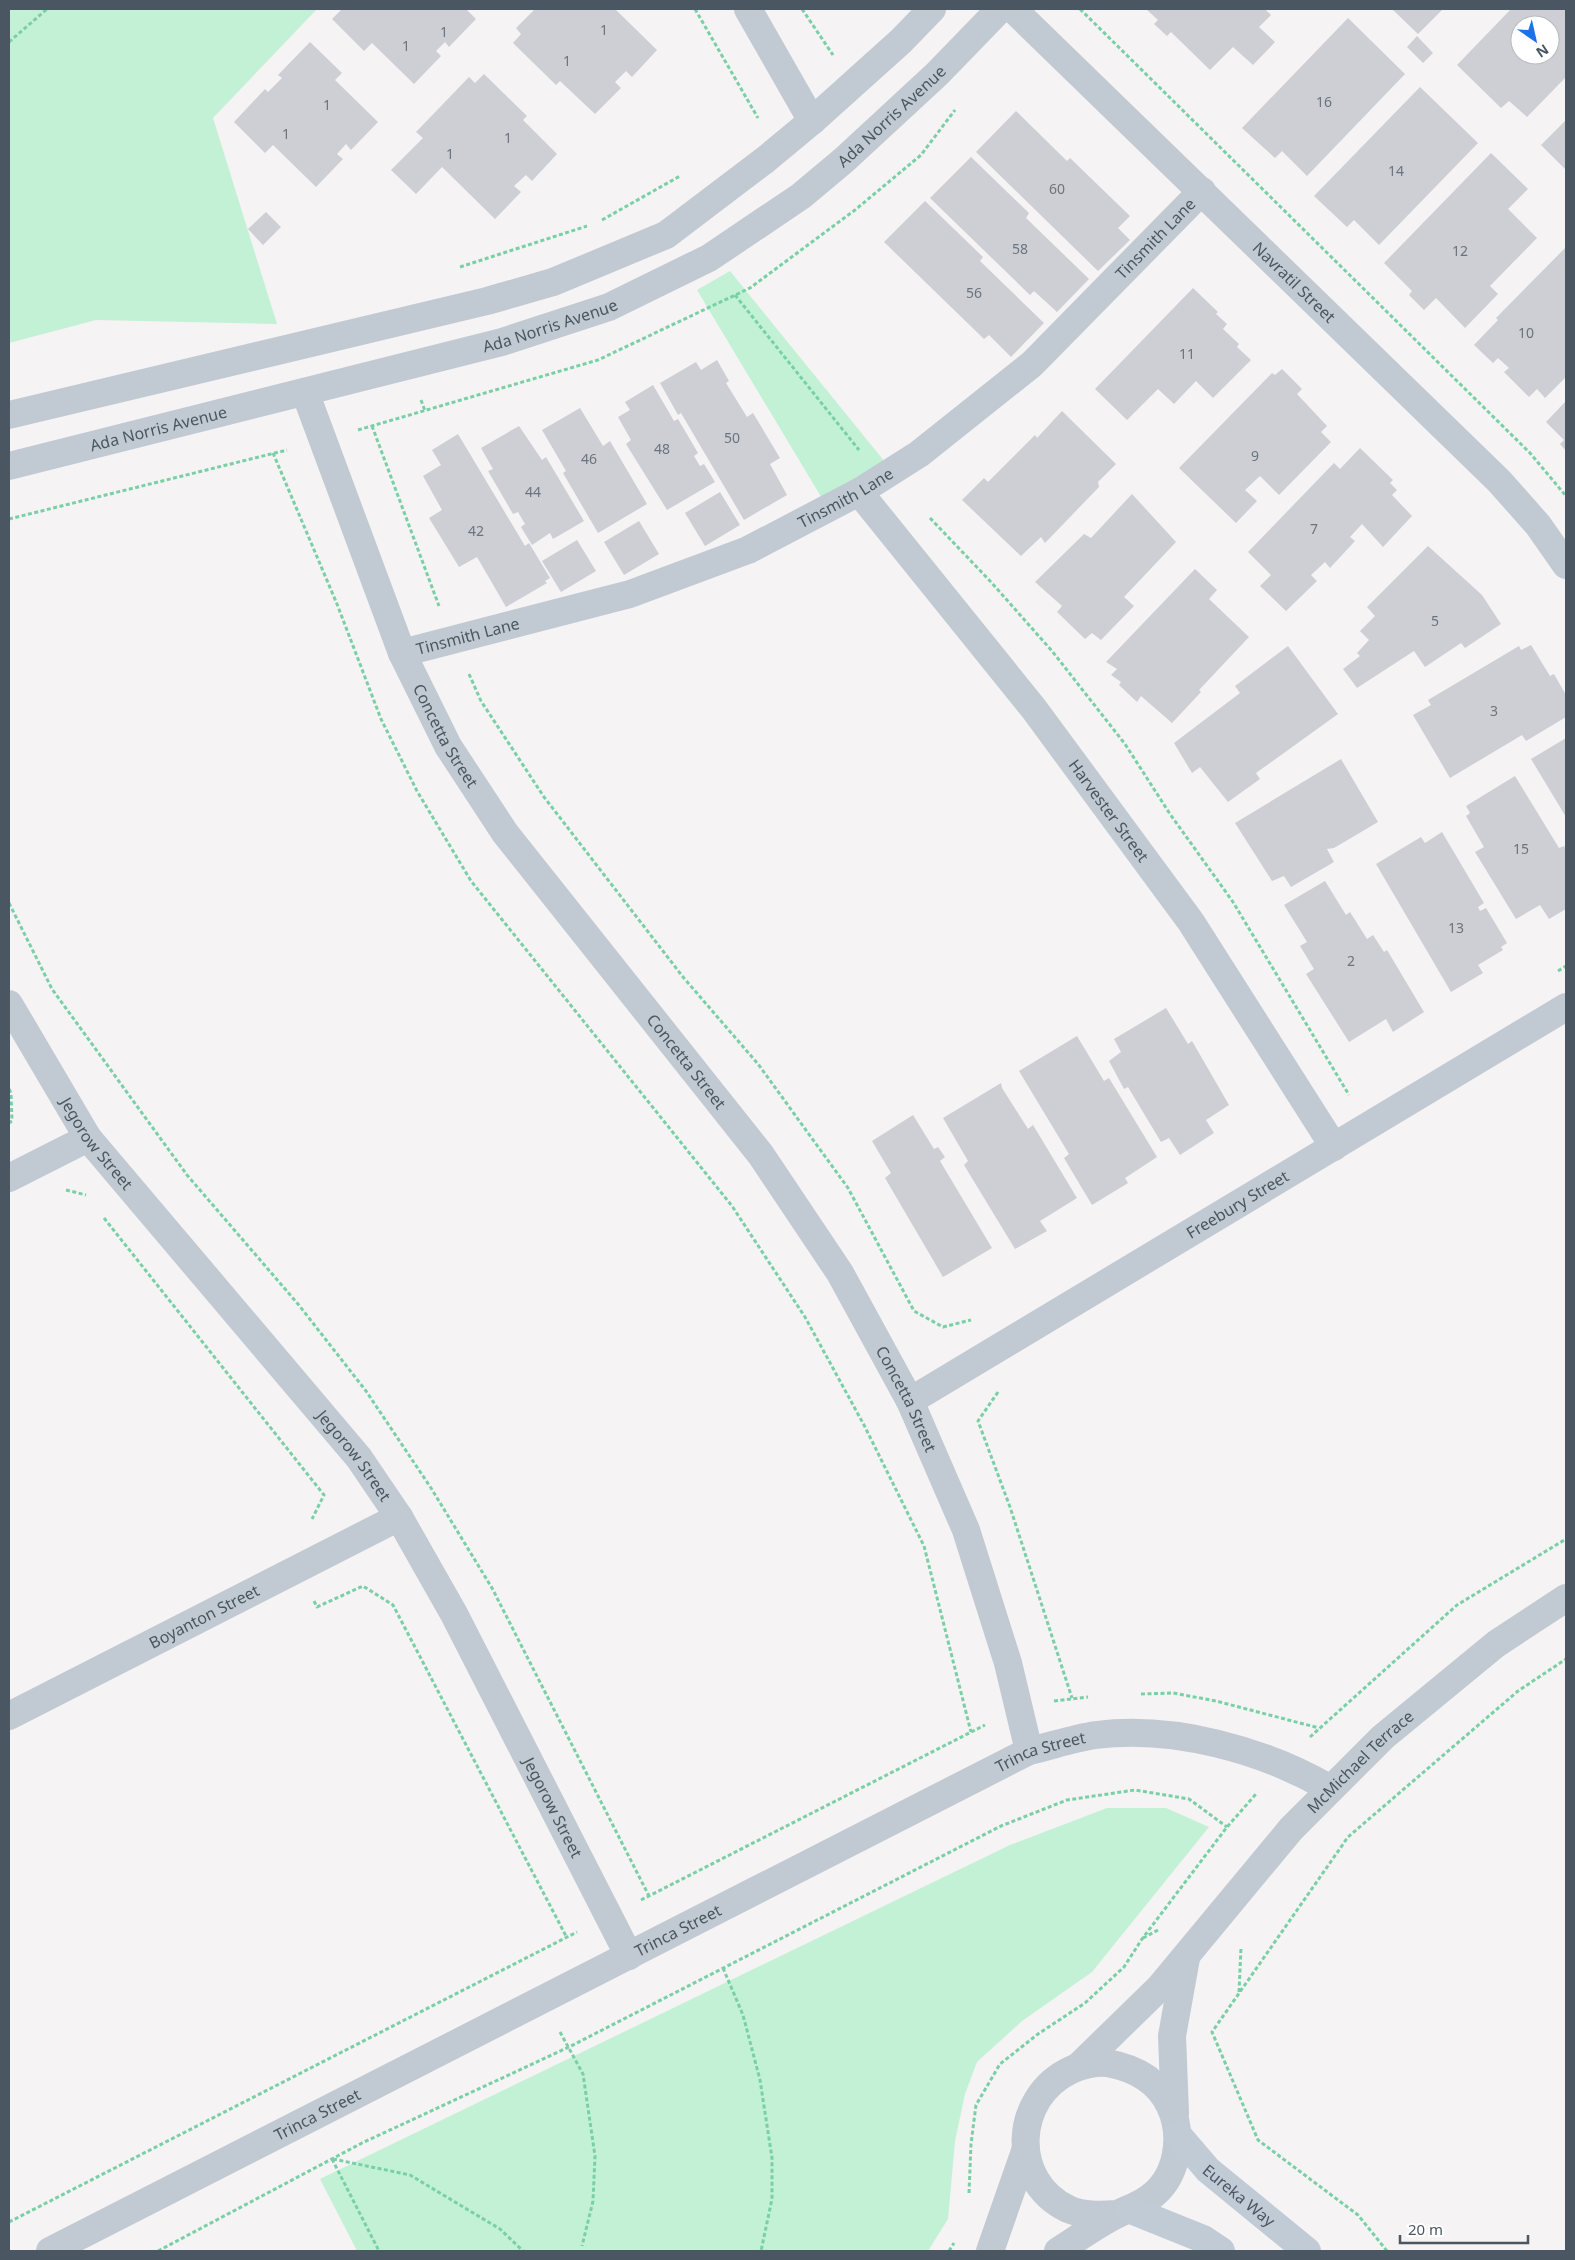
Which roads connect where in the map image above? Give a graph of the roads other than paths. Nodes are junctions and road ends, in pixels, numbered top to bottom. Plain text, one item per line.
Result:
1 (748, 9) edge
2 (932, 9) edge
3 (1000, 9) edge
4 (1012, 9) edge
5 (812, 121) junction
6 (1202, 191) junction
7 (305, 392) junction
8 (9, 415) edge
9 (9, 466) edge
10 (858, 492) junction
11 (1566, 565) edge
12 (402, 652) junction
13 (9, 1004) edge
14 (1566, 1007) edge
15 (88, 1138) junction
16 (1334, 1147) junction
17 (9, 1178) edge
18 (910, 1401) junction
19 (399, 1517) junction
20 (1566, 1598) edge
21 (9, 1716) edge
22 (1029, 1751) junction
23 (1329, 1788) junction
24 (629, 1956) junction
25 (1186, 1958) junction
26 (1079, 2066) junction
27 (1176, 2125) junction
28 (1025, 2151) junction
29 (1124, 2212) junction
30 (50, 2251) edge
31 (990, 2251) edge
32 (1058, 2251) edge
33 (1221, 2251) edge
34 (1307, 2251) edge

1 - 5 street
2 - 5 street
3 - 7 street, Ada Norris Avenue
4 - 6 street, Navratil Street
5 - 8 street
6 - 10 street, Tinsmith Lane
6 - 11 street, Navratil Street
7 - 9 street, Ada Norris Avenue
7 - 12 street, Concetta Street
10 - 12 street, Tinsmith Lane
10 - 16 street, Harvester Street
12 - 18 street, Concetta Street
13 - 15 street, Jegorow Street
14 - 16 street, Freebury Street
15 - 17 street
15 - 19 street, Jegorow Street
16 - 18 street, Freebury Street
18 - 22 street, Concetta Street
19 - 21 street, Boyanton Street
19 - 24 street, Jegorow Street
20 - 23 street, McMichael Terrace
22 - 23 street, Trinca Street
22 - 24 street, Trinca Street
23 - 25 street, McMichael Terrace
24 - 30 street, Trinca Street
25 - 26 street, McMichael Terrace
25 - 27 street, McMichael Terrace
26 - 27 street
26 - 28 street
27 - 29 street
27 - 34 street, Eureka Way
28 - 29 street
28 - 31 street
29 - 32 street
29 - 33 street

